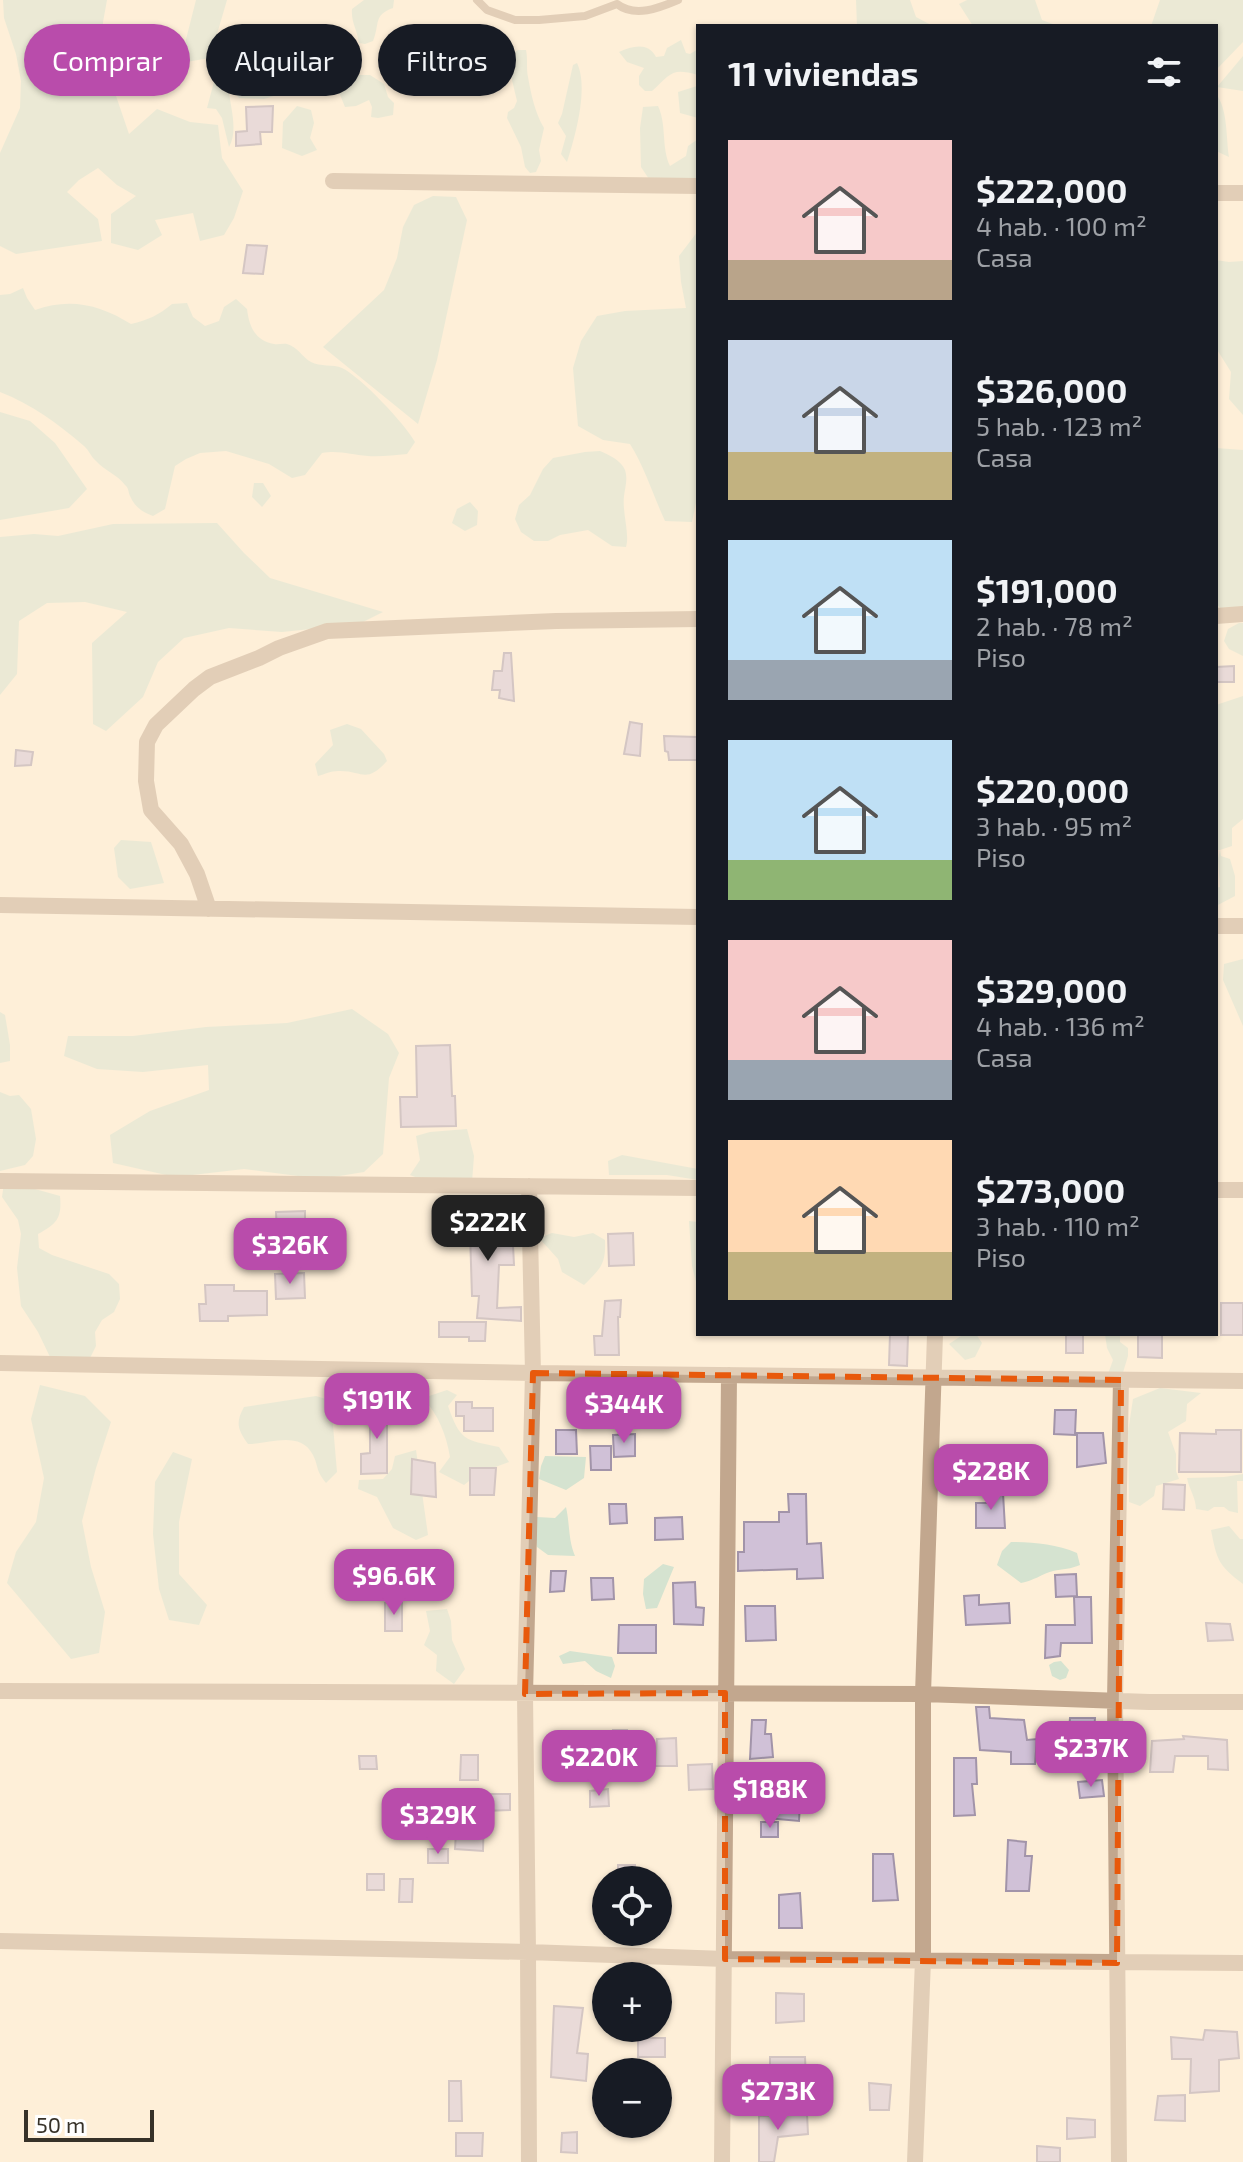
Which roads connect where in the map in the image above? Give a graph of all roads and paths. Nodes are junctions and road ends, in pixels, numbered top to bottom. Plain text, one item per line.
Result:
1 (477, 0) edge
2 (678, 0) edge
3 (617, 2) edge
4 (333, 181) dead end
5 (696, 186) edge
6 (1218, 193) edge
7 (1243, 193) edge
8 (1243, 614) edge
9 (1218, 616) edge
10 (696, 619) edge
11 (0, 905) edge
12 (209, 909) junction
13 (696, 917) edge
14 (1218, 926) edge
15 (1243, 926) edge
16 (0, 1181) edge
17 (529, 1186) junction
18 (696, 1188) edge
19 (1218, 1190) edge
20 (1243, 1190) edge
21 (935, 1336) edge
22 (0, 1363) edge
23 (533, 1373) junction
24 (729, 1375) junction
25 (934, 1378) junction
26 (1121, 1380) junction
27 (1243, 1381) edge
28 (0, 1691) edge
29 (725, 1693) junction
30 (525, 1694) junction
31 (923, 1694) junction
32 (1115, 1700) junction
33 (1243, 1702) edge
34 (0, 1941) edge
35 (528, 1952) junction
36 (725, 1959) junction
37 (923, 1960) junction
38 (1117, 1963) junction
39 (1243, 1963) edge
40 (529, 2162) edge
41 (722, 2162) edge
42 (915, 2162) edge
43 (1119, 2162) edge

1 - 3 lane
2 - 3 lane
4 - 5 street
6 - 7 street
8 - 9 street
10 - 12 street
11 - 12 street
12 - 13 street
14 - 15 street
16 - 17 street
17 - 18 street
17 - 23 street
19 - 20 street
21 - 25 street
22 - 23 street
23 - 24 street
23 - 30 street
24 - 25 street
24 - 29 street
25 - 26 street
25 - 31 street
26 - 27 street
26 - 32 street
28 - 30 street
29 - 30 street
29 - 31 street
29 - 36 street
30 - 35 street
31 - 32 street
31 - 37 street
32 - 33 street
32 - 38 street
34 - 35 street
35 - 36 street
35 - 40 street
36 - 37 street
36 - 41 street
37 - 38 street
37 - 42 street
38 - 39 street
38 - 43 street

